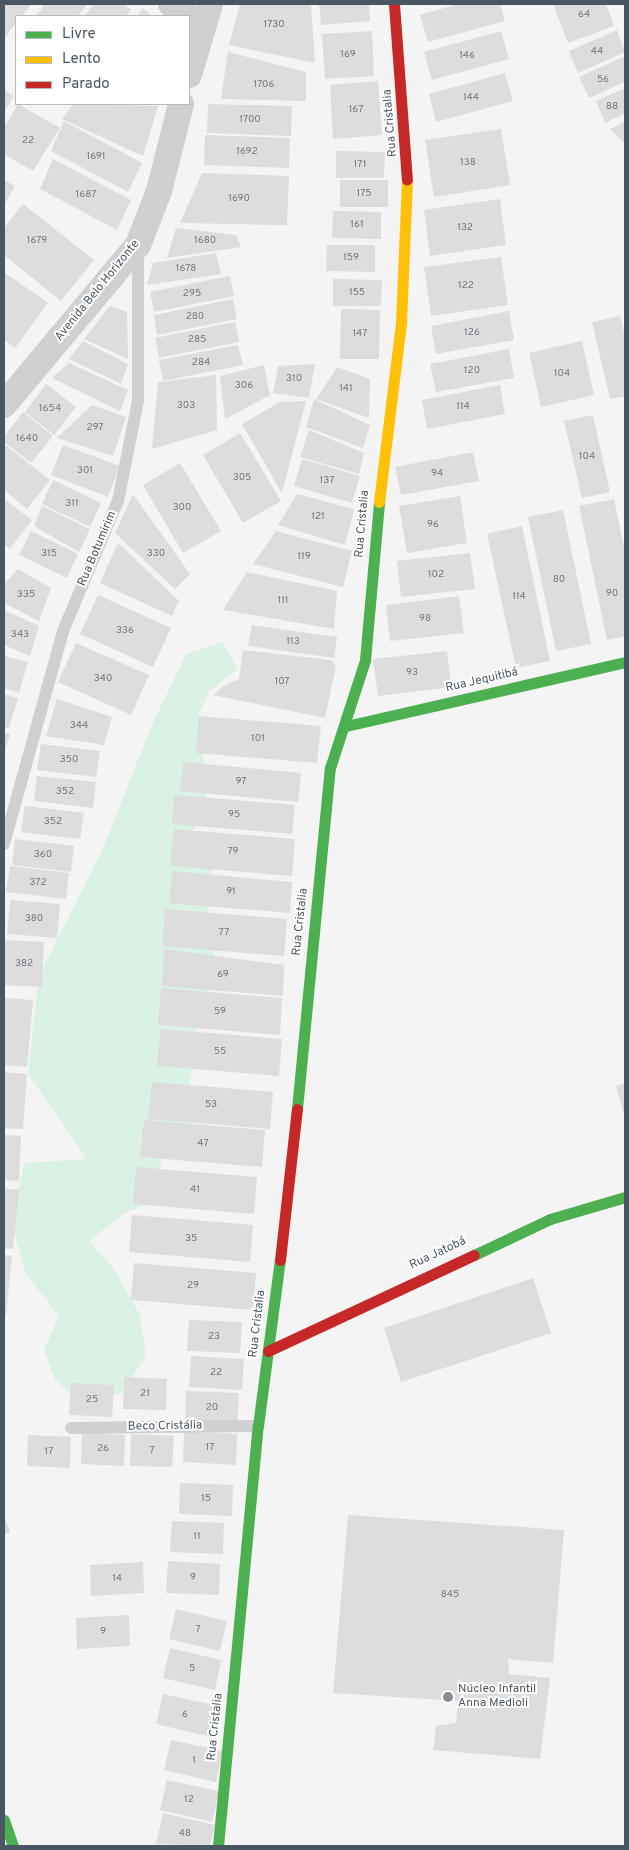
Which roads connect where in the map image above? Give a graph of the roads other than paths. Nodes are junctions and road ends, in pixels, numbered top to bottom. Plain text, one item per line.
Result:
1 (171, 4) edge
2 (394, 4) edge
3 (196, 16) edge
4 (190, 67) edge
5 (181, 105) edge
6 (138, 245) junction
7 (4, 406) edge
8 (625, 662) edge
9 (346, 726) junction
10 (4, 844) edge
11 (625, 1197) edge
12 (268, 1351) junction
13 (258, 1426) junction
14 (71, 1428) dead end
15 (4, 1820) edge
16 (13, 1846) edge
17 (218, 1846) edge

1 - 3 street
2 - 9 street, Rua Cristalia
3 - 4 street
5 - 6 street, Avenida Belo Horizonte
6 - 7 street, Avenida Belo Horizonte
6 - 10 lane, Rua Botumirim
8 - 9 street, Rua Jequitibá
9 - 12 street, Rua Cristalia
11 - 12 street, Rua Jatobá
12 - 13 street, Rua Cristalia
13 - 14 lane, Beco Cristália
13 - 17 street, Rua Cristalia
15 - 16 street

